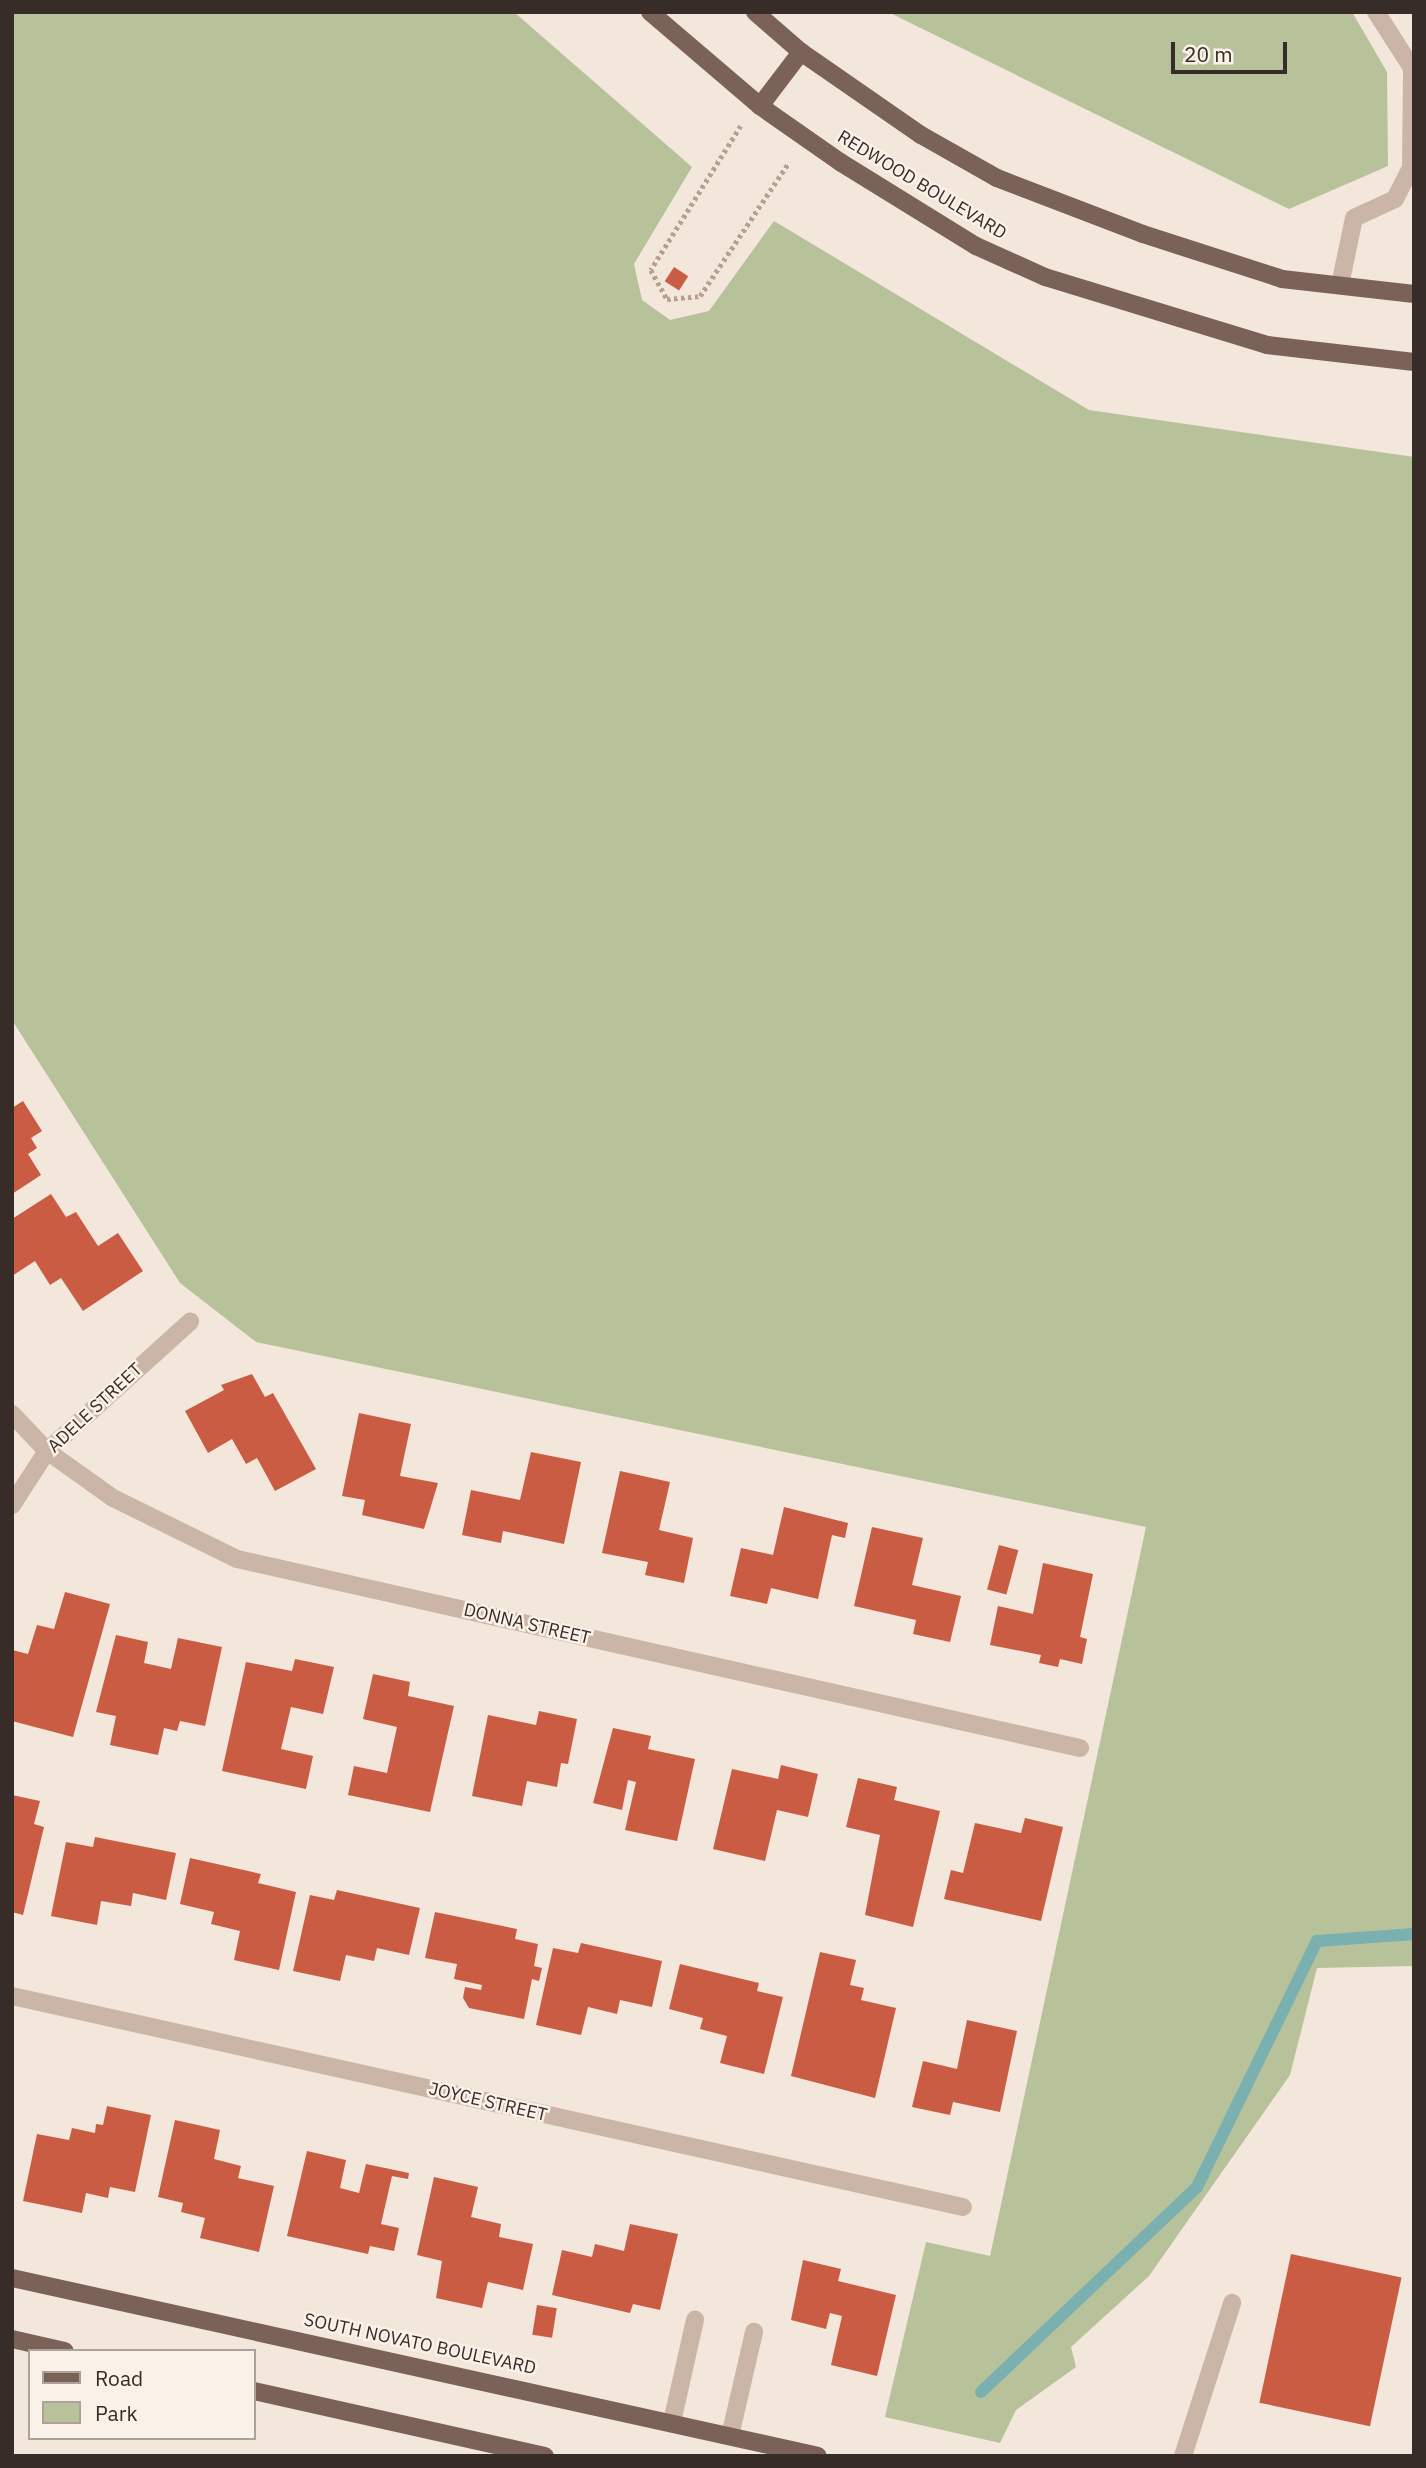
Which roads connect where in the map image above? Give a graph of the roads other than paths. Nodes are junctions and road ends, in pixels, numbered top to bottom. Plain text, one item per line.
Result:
1 (650, 12) edge
2 (755, 12) edge
3 (1376, 12) edge
4 (802, 52) junction
5 (758, 104) junction
6 (1340, 285) junction
7 (1414, 294) edge
8 (1414, 362) edge
9 (190, 1322) dead end
10 (12, 1414) edge
11 (47, 1451) junction
12 (12, 1505) edge
13 (1080, 1748) dead end
14 (12, 1996) edge
15 (963, 2207) dead end
16 (12, 2278) edge
17 (1232, 2303) dead end
18 (695, 2320) dead end
19 (754, 2332) dead end
20 (12, 2339) edge
21 (56, 2349) edge
22 (256, 2391) edge
23 (672, 2422) junction
24 (730, 2436) junction
25 (545, 2456) edge
26 (818, 2456) edge
27 (1183, 2456) edge

1 - 5 main road, REDWOOD BOULEVARD
2 - 4 main road
3 - 6 street
4 - 5 main road
4 - 6 main road
5 - 8 main road, REDWOOD BOULEVARD
6 - 7 main road
9 - 11 street, ADELE STREET
10 - 11 street, DONNA STREET
11 - 12 street, ADELE STREET
11 - 13 street, DONNA STREET
14 - 15 street, JOYCE STREET
16 - 23 main road, SOUTH NOVATO BOULEVARD
17 - 27 street
18 - 23 street
19 - 24 street
20 - 21 main road
22 - 25 main road
23 - 24 main road, SOUTH NOVATO BOULEVARD
24 - 26 main road, SOUTH NOVATO BOULEVARD

